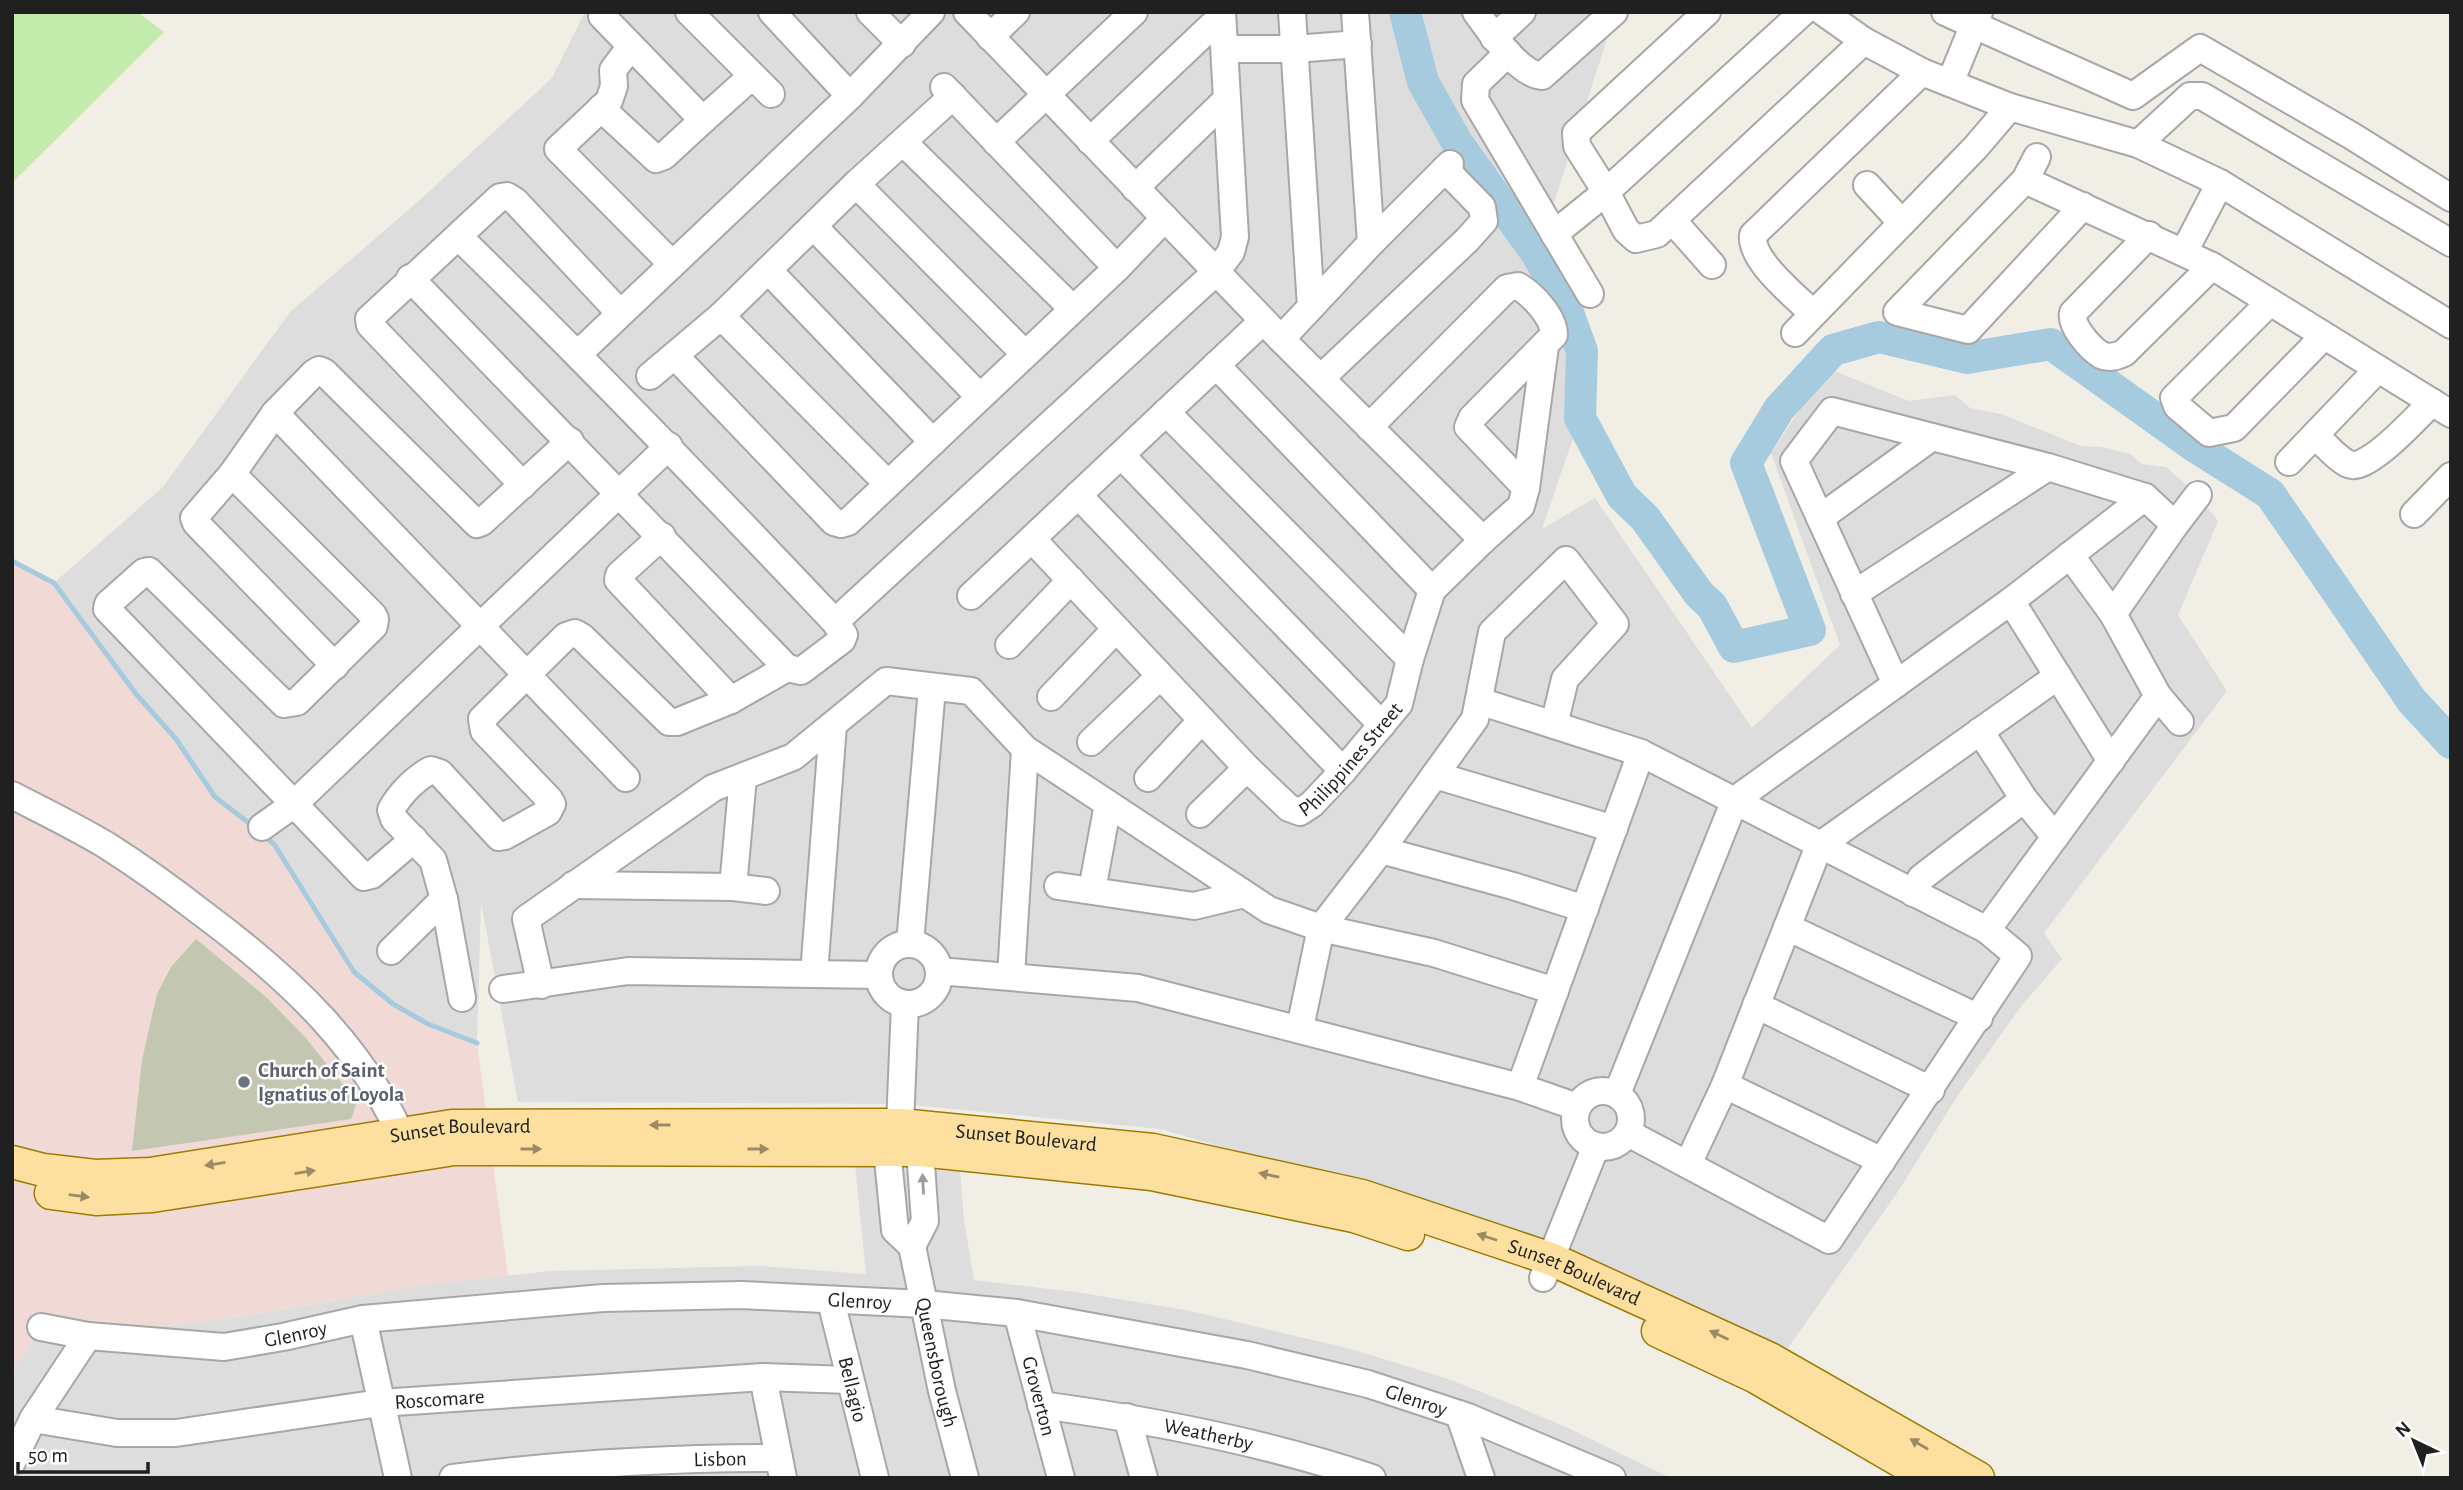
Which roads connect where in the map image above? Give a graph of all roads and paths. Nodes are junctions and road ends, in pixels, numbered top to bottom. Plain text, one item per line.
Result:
1 (689, 12) edge
2 (772, 12) edge
3 (870, 12) edge
4 (931, 12) edge
5 (967, 12) edge
6 (1016, 12) edge
7 (1134, 12) edge
8 (1292, 12) edge
9 (1355, 12) edge
10 (1476, 12) edge
11 (1522, 12) edge
12 (1614, 12) edge
13 (1707, 12) edge
14 (1803, 12) edge
15 (1823, 12) edge
16 (1945, 12) edge
17 (1222, 14) edge
18 (602, 16) dead end
19 (1977, 19) edge
20 (990, 37) junction
21 (1864, 41) junction
22 (902, 44) junction
23 (1358, 44) junction
24 (1501, 45) junction
25 (631, 46) junction
26 (1225, 49) junction
27 (1295, 49) junction
28 (1922, 72) junction
29 (1950, 83) junction
30 (1045, 95) junction
31 (850, 96) junction
32 (1226, 100) junction
33 (2010, 107) junction
34 (601, 108) junction
35 (703, 120) junction
36 (1090, 141) junction
37 (903, 142) junction
38 (996, 142) junction
39 (2138, 144) junction
40 (2220, 183) junction
41 (856, 184) junction
42 (1867, 185) dead end
43 (1135, 188) junction
44 (1606, 192) junction
45 (2451, 198) edge
46 (2083, 206) junction
47 (1165, 218) junction
48 (1672, 220) junction
49 (1902, 223) junction
50 (814, 226) junction
51 (1554, 234) junction
52 (2149, 235) junction
53 (459, 237) junction
54 (1371, 243) junction
55 (2451, 243) edge
56 (2184, 253) junction
57 (671, 263) junction
58 (1712, 265) dead end
59 (2212, 266) junction
60 (1117, 268) junction
61 (768, 270) junction
62 (1216, 272) junction
63 (410, 278) junction
64 (1590, 294) dead end
65 (2270, 302) junction
66 (1311, 307) junction
67 (1072, 308) junction
68 (620, 313) junction
69 (721, 316) junction
70 (2451, 325) edge
71 (1272, 330) junction
72 (2324, 336) junction
73 (1545, 345) junction
74 (578, 354) junction
75 (1025, 354) junction
76 (675, 356) junction
77 (1216, 365) junction
78 (2378, 369) junction
79 (650, 376) dead end
80 (1321, 378) junction
81 (980, 397) junction
82 (2441, 408) edge
83 (1166, 412) junction
84 (275, 413) junction
85 (1370, 427) junction
86 (2315, 435) junction
87 (1932, 437) junction
88 (570, 441) junction
89 (933, 442) junction
90 (669, 446) junction
91 (1121, 455) junction
92 (2289, 462) dead end
93 (2048, 467) junction
94 (232, 474) junction
95 (2451, 476) edge
96 (888, 484) junction
97 (523, 485) junction
98 (1526, 488) junction
99 (619, 494) junction
100 (1078, 495) junction
101 (2198, 495) dead end
102 (2145, 497) junction
103 (2414, 514) dead end
104 (1820, 518) junction
105 (2175, 525) junction
106 (662, 536) junction
107 (1032, 539) junction
108 (1483, 540) junction
109 (2070, 555) junction
110 (1071, 580) junction
111 (1432, 590) junction
112 (1854, 594) junction
113 (971, 596) dead end
114 (2011, 601) junction
115 (2113, 614) junction
116 (835, 622) junction
117 (480, 626) junction
118 (1116, 629) junction
119 (1009, 645) dead end
120 (1410, 659) junction
121 (335, 666) junction
122 (788, 668) junction
123 (1160, 676) junction
124 (2058, 676) junction
125 (527, 677) junction
126 (1896, 684) junction
127 (932, 688) junction
128 (2158, 695) junction
129 (1051, 697) dead end
130 (731, 700) junction
131 (1479, 701) junction
132 (1202, 720) junction
133 (2180, 722) dead end
134 (833, 725) junction
135 (1382, 725) junction
136 (1554, 725) junction
137 (1980, 731) junction
138 (1091, 742) dead end
139 (1025, 749) junction
140 (1642, 753) junction
141 (2111, 761) junction
142 (1247, 768) junction
143 (1343, 771) junction
144 (1435, 775) junction
145 (743, 776) junction
146 (626, 778) dead end
147 (1148, 778) dead end
148 (12, 794) edge
149 (2024, 799) junction
150 (1735, 800) junction
151 (1108, 803) junction
152 (293, 805) junction
153 (1200, 814) dead end
154 (262, 827) dead end
155 (1614, 829) junction
156 (2054, 837) junction
157 (414, 839) junction
158 (1819, 846) junction
159 (1381, 850) junction
160 (573, 885) junction
161 (1058, 886) dead end
162 (733, 887) junction
163 (1093, 890) junction
164 (766, 891) dead end
165 (1913, 893) junction
166 (1244, 894) junction
167 (444, 899) junction
168 (1585, 909) junction
169 (1787, 927) junction
170 (1321, 928) junction
171 (1987, 930) junction
172 (910, 943) junction
173 (391, 951) dead end
174 (939, 971) junction
175 (814, 974) junction
176 (878, 975) junction
177 (1011, 976) junction
178 (541, 985) junction
179 (503, 989) dead end
180 (1555, 991) junction
181 (461, 998) dead end
182 (905, 1004) junction
183 (1756, 1005) junction
184 (1979, 1018) junction
185 (1300, 1028) junction
186 (1724, 1085) junction
187 (1520, 1087) junction
188 (1931, 1090) junction
189 (1617, 1094) junction
190 (1577, 1107) junction
191 (1628, 1133) junction
192 (894, 1137) junction
193 (406, 1145) junction
194 (1596, 1146) junction
195 (920, 1150) junction
196 (1882, 1161) junction
197 (12, 1162) edge
198 (1688, 1164) junction
199 (12, 1185) edge
200 (912, 1247) junction
201 (1547, 1268) junction
202 (831, 1301) junction
203 (924, 1304) junction
204 (1017, 1313) junction
205 (363, 1319) junction
206 (41, 1327) dead end
207 (88, 1336) junction
208 (763, 1377) junction
209 (849, 1380) junction
210 (380, 1403) junction
211 (1041, 1405) junction
212 (1459, 1414) junction
213 (1126, 1417) junction
214 (33, 1419) junction
215 (12, 1462) edge
216 (781, 1468) edge
217 (1577, 1470) edge
218 (398, 1478) edge
219 (453, 1478) edge
220 (875, 1478) edge
221 (965, 1478) edge
222 (1061, 1478) edge
223 (1144, 1478) edge
224 (1372, 1478) edge
225 (1481, 1478) edge
226 (1612, 1478) edge
227 (1930, 1478) edge
228 (1978, 1478) edge

1 - 35 street
2 - 31 street
3 - 22 street
4 - 22 street
5 - 20 street
6 - 20 street
7 - 30 street
8 - 27 street
9 - 23 street
10 - 24 street
11 - 24 street
12 - 24 street
13 - 44 street
14 - 44 street
15 - 21 street
16 - 19 street
17 - 26 street
17 - 36 street
18 - 25 street
19 - 29 street
19 - 45 street
20 - 30 street
21 - 28 street
21 - 48 street
22 - 31 street
23 - 27 street
23 - 54 street
24 - 51 street
25 - 34 street
25 - 35 street
26 - 27 street
26 - 32 street
27 - 66 street
28 - 29 street
28 - 49 street
29 - 33 street
30 - 36 street
30 - 38 street
31 - 57 street
32 - 43 street
32 - 62 street
33 - 39 street
33 - 49 street
34 - 35 street
34 - 57 street
36 - 43 street
37 - 38 street
37 - 41 street
37 - 67 street
38 - 60 street
39 - 40 street
39 - 55 street
40 - 56 street
40 - 70 street
41 - 50 street
41 - 75 street
42 - 49 street
43 - 47 street
44 - 48 street
44 - 51 street
46 - 46 street
46 - 52 street
47 - 60 street
47 - 62 street
48 - 58 street
50 - 61 street
50 - 81 street
51 - 64 street
52 - 56 street
52 - 59 street
53 - 63 street
53 - 68 street
53 - 74 street
54 - 66 street
54 - 80 street
56 - 59 street
57 - 68 street
59 - 65 street
60 - 67 street
61 - 69 street
61 - 89 street
62 - 71 street
62 - 116 street
63 - 88 street
63 - 97 street
65 - 72 street
65 - 72 street
66 - 71 street
67 - 75 street
68 - 74 street
69 - 76 street
69 - 96 street
71 - 77 street
71 - 80 street
72 - 78 street
73 - 85 street, Philippines Street
73 - 98 street, Philippines Street
73 - 98 street
74 - 90 street
75 - 81 street
76 - 79 street
76 - 96 street
77 - 83 street
77 - 111 street
78 - 82 street
78 - 86 street
80 - 85 street
81 - 89 street
82 - 86 street
83 - 91 street
83 - 120 street
84 - 94 street
84 - 97 street
84 - 117 street
85 - 108 street
86 - 92 street
87 - 93 street
87 - 104 street
87 - 104 street
88 - 97 street
88 - 99 street
89 - 96 street
90 - 99 street
90 - 116 street
91 - 100 street
91 - 135 street
93 - 102 street
93 - 112 street
94 - 121 street
94 - 121 street
95 - 103 street
98 - 108 street, Philippines Street
99 - 106 street
99 - 117 street
100 - 107 street
100 - 143 street
101 - 105 street
102 - 105 street
102 - 109 street
104 - 112 street
105 - 115 street
106 - 122 street
106 - 130 street
107 - 110 street
107 - 113 street
108 - 111 street, Philippines Street
109 - 114 street
109 - 115 street
110 - 118 street
110 - 119 street
111 - 120 street, Philippines Street
112 - 126 street
114 - 124 street
114 - 126 street
115 - 128 street
116 - 122 street
117 - 125 street
117 - 152 street
118 - 123 street
118 - 129 street
120 - 135 street, Philippines Street
121 - 152 street
122 - 130 street
123 - 132 street
123 - 138 street
124 - 137 street
124 - 141 street
125 - 130 street
125 - 146 street
125 - 157 street
126 - 150 street
127 - 134 street
127 - 139 street
127 - 172 street
128 - 133 street
128 - 141 street
131 - 136 street
131 - 136 street
131 - 144 street
132 - 142 street
132 - 147 street
134 - 145 street
134 - 175 street
135 - 143 street, Philippines Street
136 - 140 street
137 - 149 street
137 - 158 street
139 - 151 street
139 - 177 street
140 - 150 street
140 - 155 street
141 - 156 street
142 - 143 street, Philippines Street
142 - 153 street
144 - 155 street
144 - 159 street
145 - 160 street
145 - 162 street
148 - 193 street
149 - 156 street
149 - 165 street
150 - 158 street
150 - 189 street
151 - 163 street
151 - 166 street
152 - 154 street
152 - 157 street
155 - 168 street
156 - 171 street
157 - 167 street
158 - 165 street
158 - 169 street
159 - 168 street
159 - 170 street
160 - 162 street
160 - 178 street
161 - 163 street
162 - 164 street
163 - 166 street
165 - 171 street
166 - 170 street
167 - 173 street
167 - 181 street
168 - 180 street
169 - 183 street
169 - 184 street
170 - 180 street
170 - 185 street
171 - 184 street
172 - 174 street
172 - 176 street
174 - 177 street
174 - 182 street
175 - 176 street
175 - 178 street
176 - 182 street
177 - 185 street
178 - 179 street
180 - 187 street
182 - 192 street
183 - 186 street
183 - 188 street
184 - 188 street
185 - 187 street
186 - 196 street
186 - 198 street
187 - 190 street
188 - 196 street
189 - 190 street
189 - 191 street
190 - 194 street
191 - 194 street
191 - 198 street
192 - 193 main road, Sunset Boulevard
192 - 195 main road, Sunset Boulevard
192 - 200 street
201 -> 192 main road, Sunset Boulevard
193 -> 197 main road, Sunset Boulevard
199 -> 193 main road, Sunset Boulevard
194 - 201 street
200 -> 195 street
195 - 201 main road, Sunset Boulevard
196 - 198 street
200 - 203 street, Queensborough
201 - 227 main road, Sunset Boulevard
228 -> 201 main road, Sunset Boulevard
202 - 203 street, Glenroy
202 - 205 street, Glenroy
202 - 209 street, Bellagio
203 - 204 street, Glenroy
203 - 221 street, Queensborough
204 - 211 street, Groverton
204 - 212 street, Glenroy
205 - 207 street, Glenroy
205 - 210 street
206 - 207 street, Glenroy
207 - 214 street
208 - 209 street, Roscomare
208 - 210 street, Roscomare
208 - 216 street
209 - 220 street, Bellagio
210 - 214 street, Roscomare
210 - 218 street
211 - 213 street, Weatherby
211 - 222 street, Groverton
212 - 217 street, Glenroy
212 - 225 street
213 - 223 street
213 - 224 street, Weatherby
214 - 215 street
216 - 219 street, Lisbon
217 - 226 street, Glenroy

